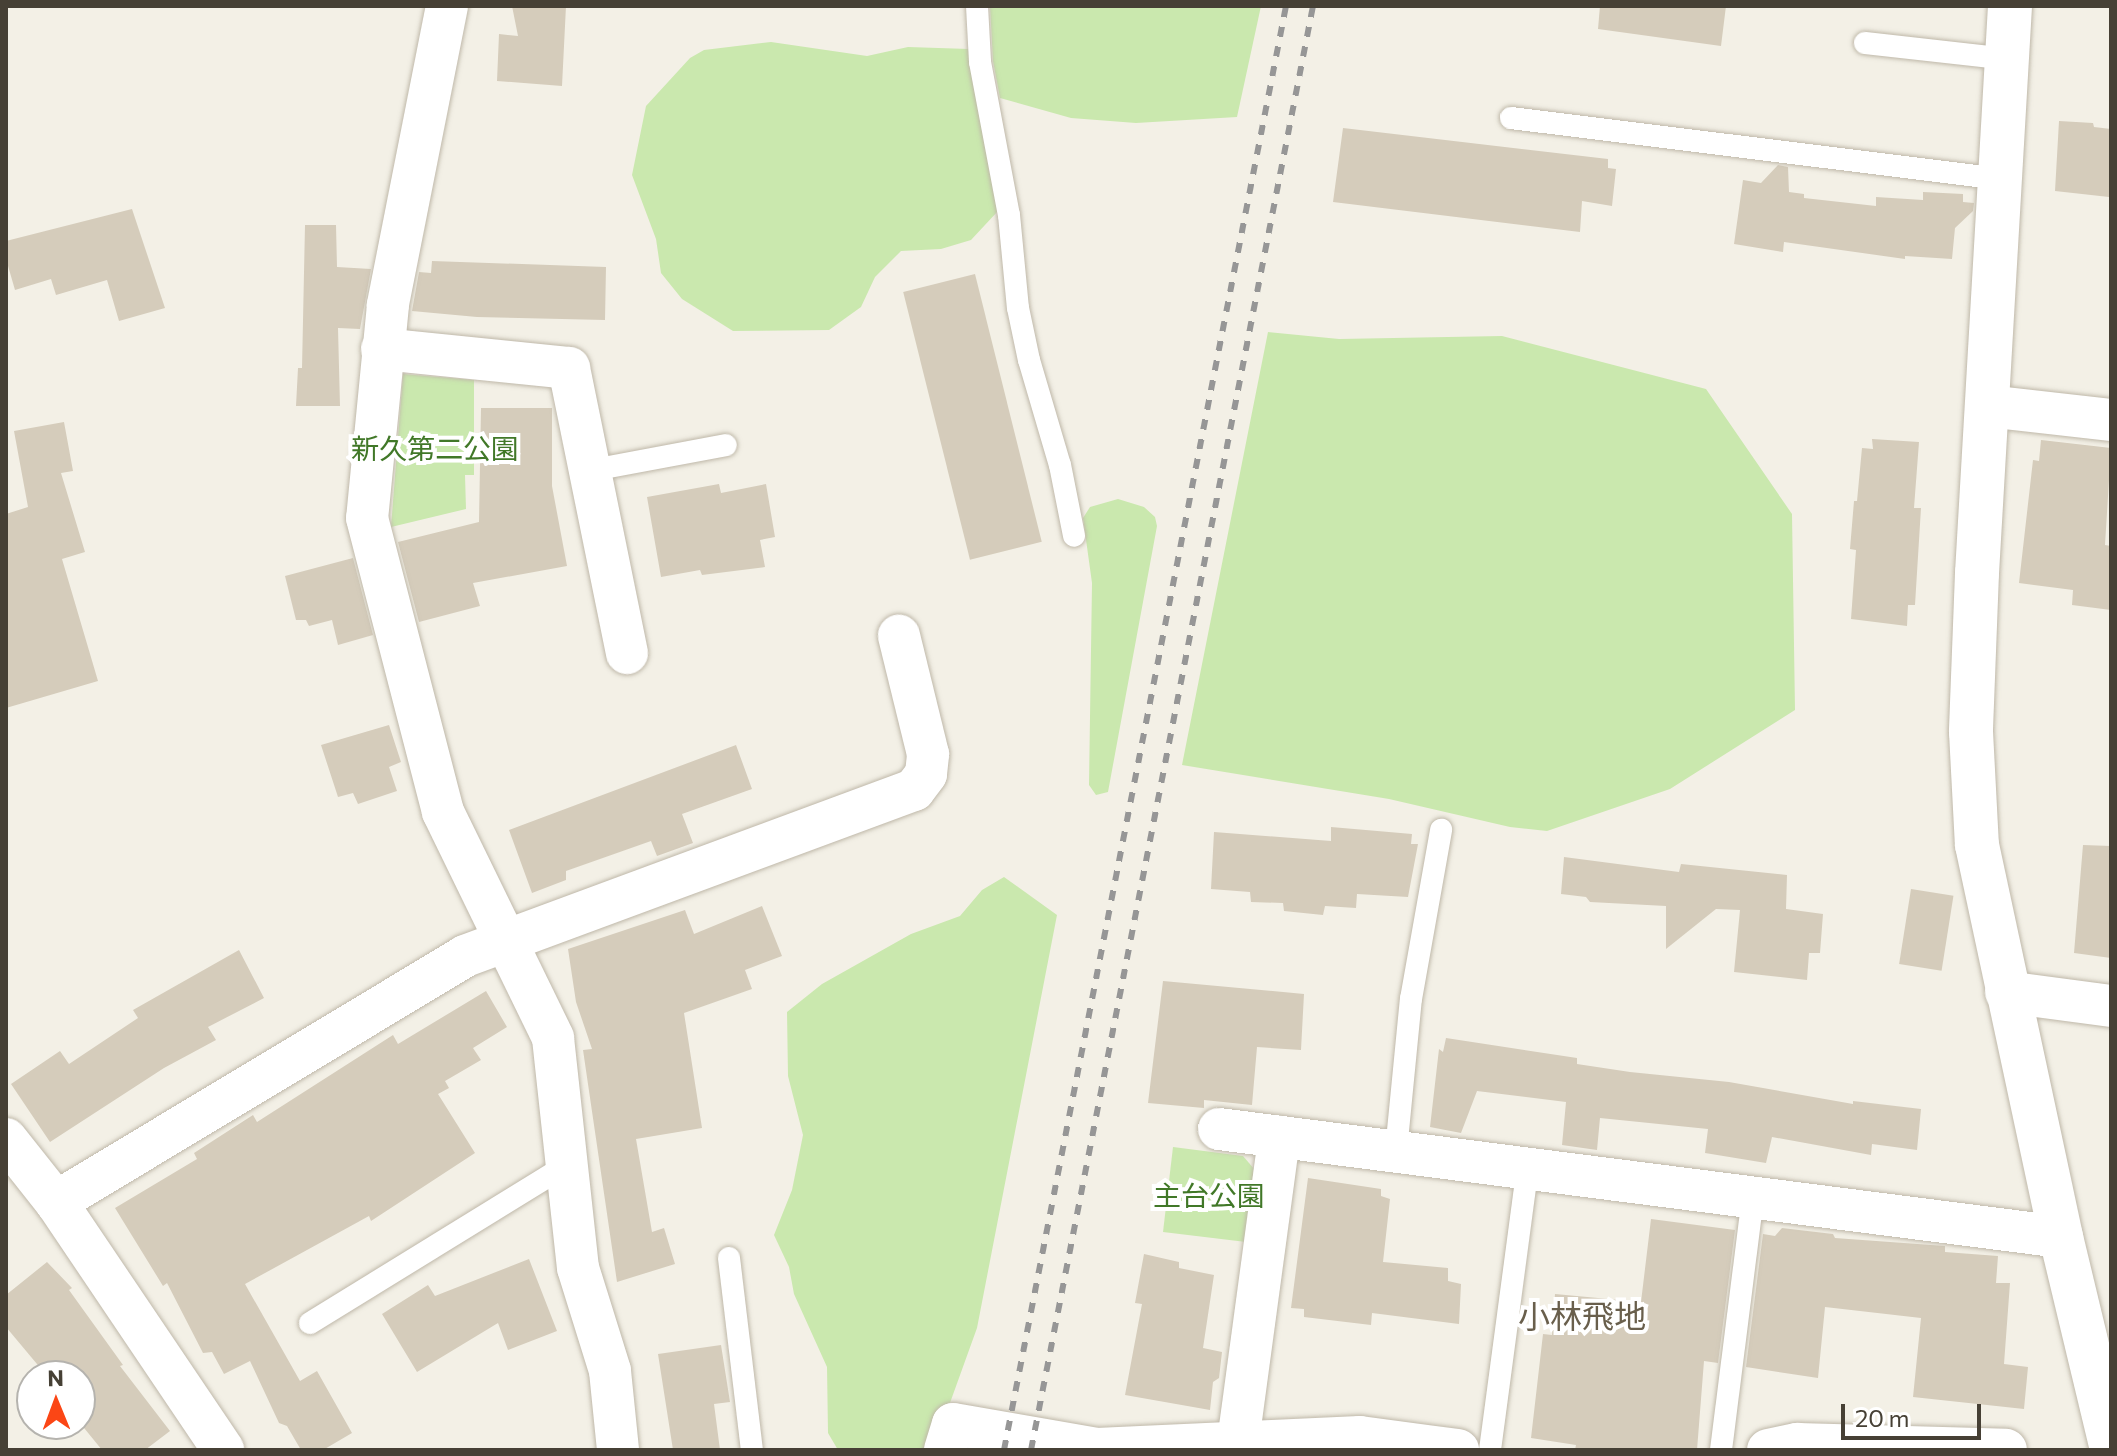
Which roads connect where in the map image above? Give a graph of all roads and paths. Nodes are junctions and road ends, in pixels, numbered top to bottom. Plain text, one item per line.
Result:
1 (447, 6) edge
2 (977, 6) edge
3 (2010, 6) edge
4 (1865, 43) dead end
5 (2007, 59) junction
6 (1511, 118) dead end
7 (2000, 179) junction
8 (382, 349) junction
9 (1987, 406) junction
10 (2111, 420) edge
11 (726, 445) dead end
12 (593, 470) junction
13 (1074, 536) dead end
14 (899, 636) dead end
15 (627, 653) dead end
16 (1441, 830) dead end
17 (508, 940) junction
18 (2006, 992) junction
19 (2111, 1006) edge
20 (1219, 1129) dead end
21 (1279, 1137) junction
22 (6, 1139) edge
23 (1396, 1151) junction
24 (567, 1165) junction
25 (1528, 1167) junction
26 (1753, 1198) junction
27 (56, 1202) junction
28 (2061, 1237) junction
29 (729, 1258) dead end
30 (310, 1323) dead end
31 (1238, 1442) junction
32 (2111, 1445) edge
33 (1139, 1448) edge
34 (1438, 1448) edge
35 (1828, 1448) edge
36 (223, 1450) edge
37 (618, 1450) edge
38 (752, 1450) edge
39 (945, 1450) edge
40 (1490, 1450) edge
41 (1721, 1450) edge
42 (1768, 1450) edge
43 (2006, 1450) edge

1 - 8 street
2 - 13 lane
3 - 5 street
4 - 5 lane
5 - 7 street
6 - 7 lane
7 - 9 street
8 - 12 street
8 - 17 street
9 - 10 street
9 - 18 street
11 - 12 lane
12 - 15 street
14 - 17 street
16 - 23 lane
17 - 24 street
17 - 27 street
18 - 19 street
18 - 28 street
20 - 21 street
21 - 23 street
21 - 31 street
22 - 27 street
23 - 25 street
24 - 30 lane
24 - 37 street
25 - 26 street
25 - 40 lane
26 - 28 street
26 - 41 lane
27 - 36 street
28 - 32 street
29 - 38 lane
31 - 33 street
31 - 34 street
33 - 39 street
35 - 42 street
35 - 43 street

